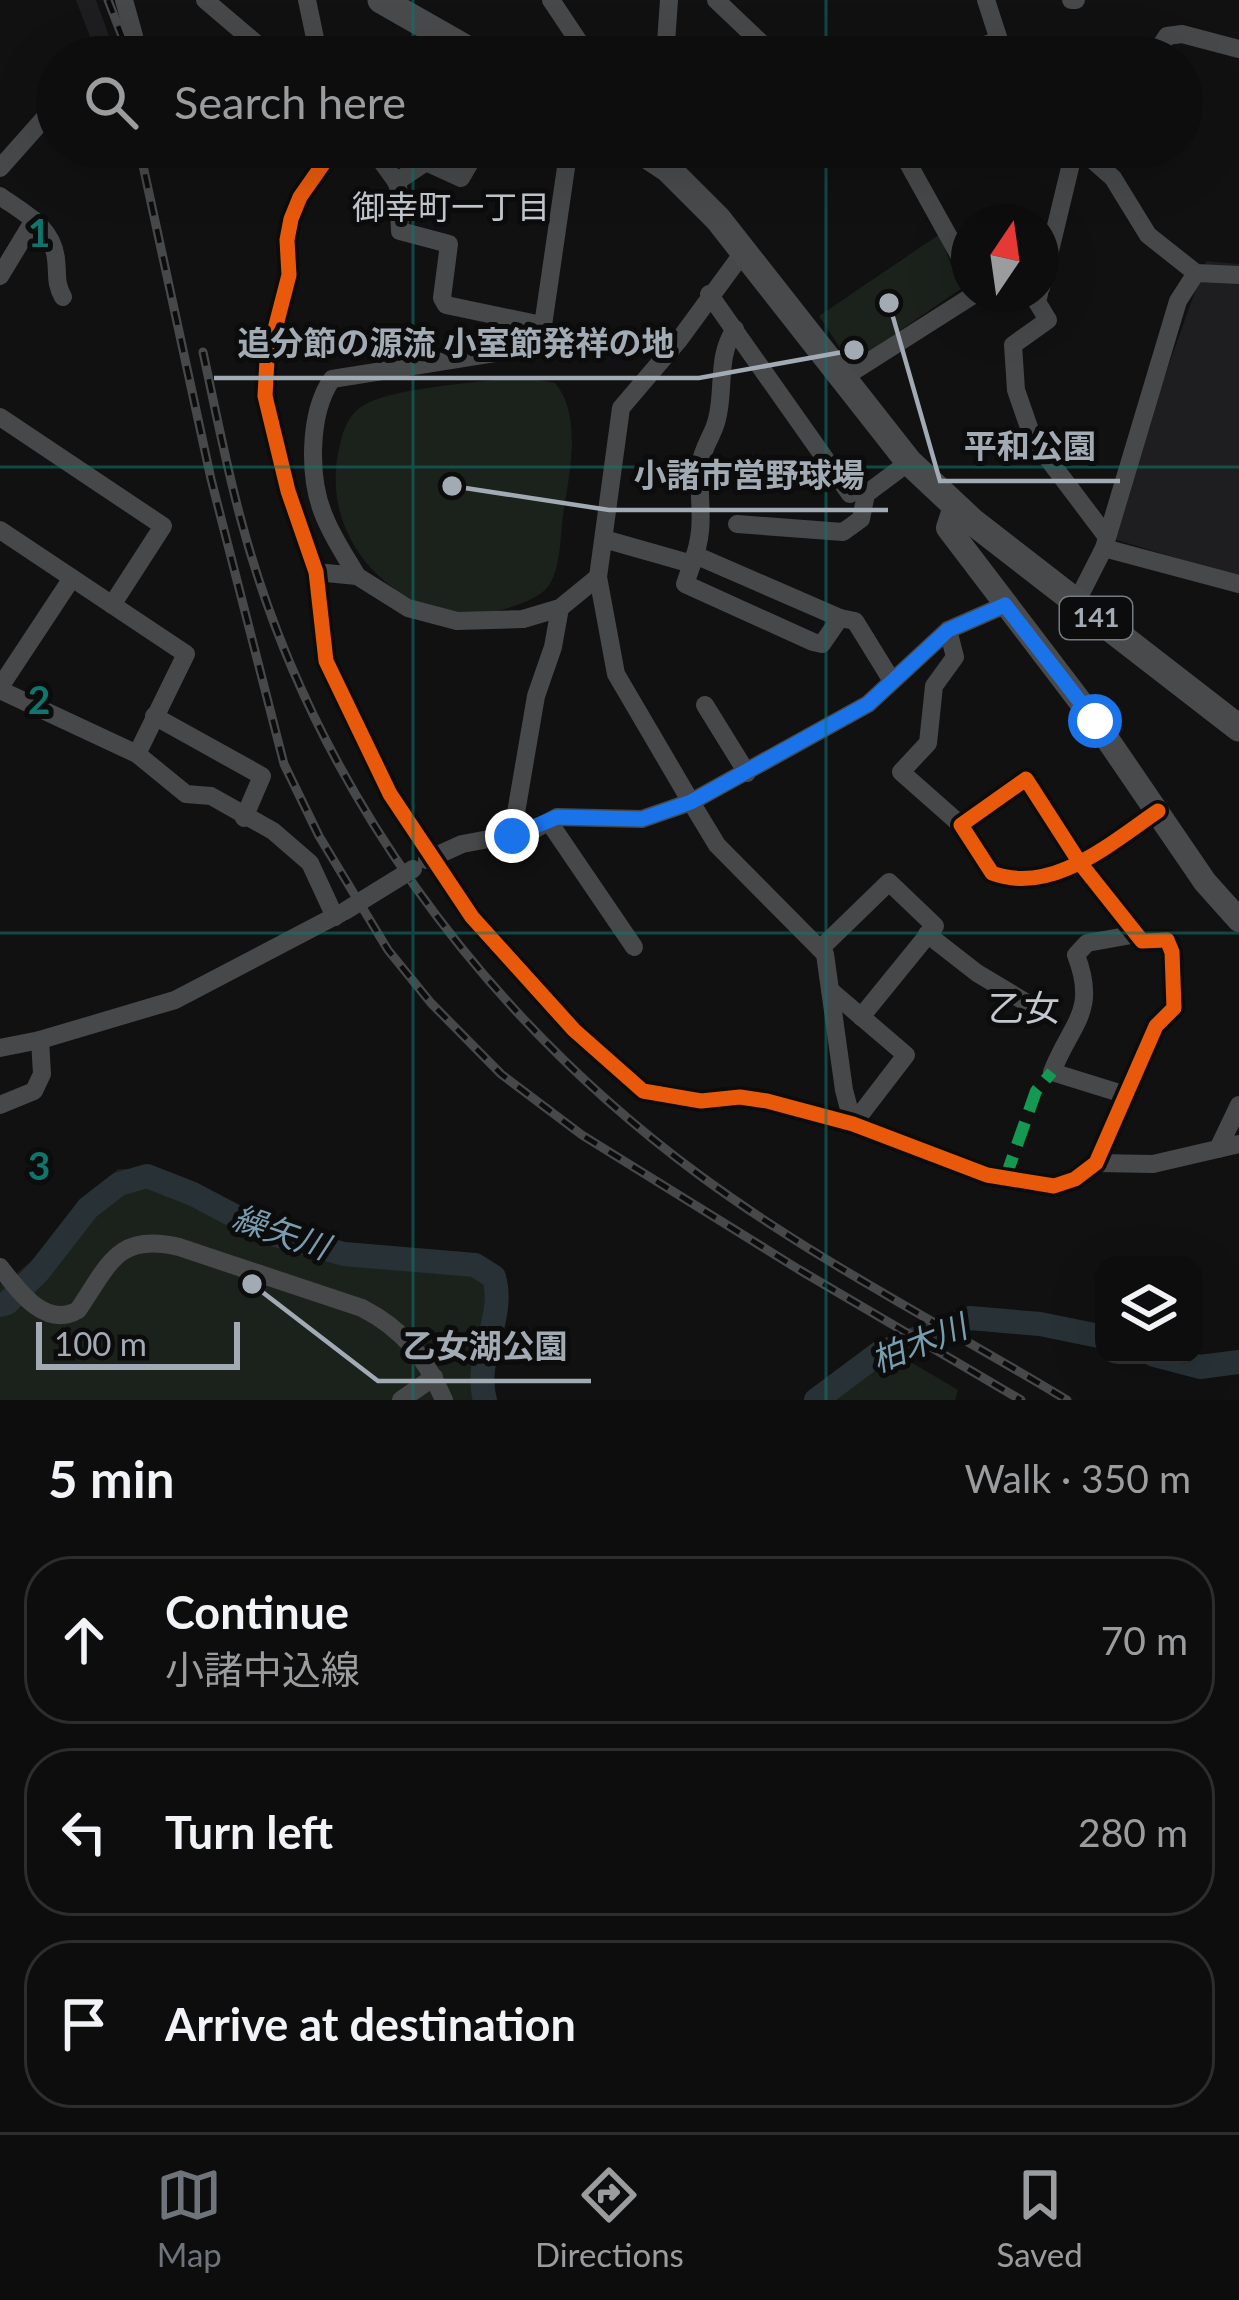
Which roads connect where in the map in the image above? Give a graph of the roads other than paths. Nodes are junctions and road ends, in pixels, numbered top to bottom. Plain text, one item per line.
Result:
1 (124, 0) edge
2 (205, 0) edge
3 (307, 0) edge
4 (381, 0) edge
5 (551, 0) edge
6 (670, 0) edge
7 (716, 0) edge
8 (986, 0) edge
9 (134, 36) dead end
10 (247, 36) edge
11 (315, 36) edge
12 (444, 36) edge
13 (575, 36) edge
14 (666, 36) edge
15 (754, 36) edge
16 (1000, 36) edge
17 (1203, 40) edge
18 (1239, 49) edge
19 (36, 128) edge
20 (0, 168) edge
21 (320, 168) edge
22 (385, 168) edge
23 (417, 168) edge
24 (439, 168) edge
25 (467, 168) edge
26 (566, 168) edge
27 (674, 168) edge
28 (911, 168) edge
29 (1069, 168) edge
30 (1101, 168) edge
31 (395, 182) junction
32 (0, 196) edge
33 (1058, 204) edge
34 (34, 220) junction
35 (951, 240) edge
36 (745, 250) junction
37 (1196, 273) junction
38 (1239, 274) edge
39 (0, 276) edge
40 (709, 294) junction
41 (63, 297) dead end
42 (951, 309) edge
43 (1043, 312) edge
44 (542, 325) junction
45 (736, 329) junction
46 (843, 378) junction
47 (0, 417) edge
48 (908, 462) junction
49 (850, 494) dead end
50 (955, 506) junction
51 (736, 524) dead end
52 (0, 530) edge
53 (604, 539) junction
54 (1106, 543) junction
55 (694, 559) junction
56 (316, 572) junction
57 (357, 576) junction
58 (598, 577) junction
59 (72, 578) junction
60 (1239, 584) edge
61 (1076, 603) junction
62 (112, 605) junction
63 (1005, 605) junction
64 (560, 608) junction
65 (840, 618) junction
66 (948, 630) junction
67 (892, 681) junction
68 (0, 688) edge
69 (705, 705) dead end
70 (154, 716) junction
71 (1239, 728) edge
72 (137, 754) junction
73 (747, 773) junction
74 (691, 802) junction
75 (1158, 811) junction
76 (244, 818) junction
77 (549, 822) junction
78 (961, 825) junction
79 (512, 836) junction
80 (433, 857) junction
81 (1080, 862) junction
82 (1235, 907) edge
83 (340, 914) junction
84 (927, 934) junction
85 (1137, 934) junction
86 (634, 947) dead end
87 (820, 949) junction
88 (830, 990) junction
89 (1028, 1003) dead end
90 (861, 1018) junction
91 (40, 1040) junction
92 (0, 1048) edge
93 (1126, 1095) junction
94 (0, 1105) edge
95 (1239, 1105) edge
96 (853, 1124) junction
97 (1239, 1144) edge
98 (1219, 1149) junction
99 (1096, 1163) junction
100 (3, 1271) edge
101 (434, 1377) junction
102 (400, 1400) edge
103 (443, 1400) edge

1 - 9 street
2 - 10 street
3 - 11 street
4 - 12 highway
5 - 13 street
6 - 14 street
7 - 15 street
8 - 16 street
17 - 18 street
19 - 20 street
21 - 56 street
22 - 31 street
23 - 31 street
24 - 25 street
26 - 44 street
27 - 36 highway, 141
28 - 35 street
29 - 33 street
30 - 37 street
31 - 44 street
32 - 34 street
34 - 39 street
34 - 41 street
36 - 40 street
36 - 46 highway, 141
37 - 38 street
37 - 54 street
40 - 45 street
40 - 53 street
42 - 46 street
43 - 54 street
44 - 57 street
45 - 49 street
45 - 55 street
46 - 48 highway, 141
47 - 62 street
48 - 50 highway, 141
48 - 51 street
50 - 61 highway, 141
50 - 63 main road
52 - 59 street
53 - 55 street
53 - 58 street
54 - 60 street
54 - 61 street
55 - 65 street
55 - 65 street
56 - 57 street
56 - 80 street
57 - 64 street
58 - 64 street
58 - 74 street
59 - 62 street
59 - 68 street
61 - 71 highway, 141
62 - 70 street
63 - 66 street
63 - 75 main road
64 - 79 street
65 - 67 street
66 - 67 street
66 - 78 street
67 - 73 street
68 - 72 street
69 - 73 street
70 - 72 street
70 - 76 street
72 - 76 street
73 - 74 street
74 - 77 street
74 - 87 street
75 - 81 street
75 - 82 main road
76 - 83 street
77 - 79 street
77 - 86 street
78 - 81 street
78 - 81 street
79 - 80 street
80 - 83 street, bridge
80 - 96 street
81 - 85 street
83 - 91 street
84 - 87 street
84 - 89 street
84 - 90 street
85 - 93 street
85 - 93 street
87 - 88 street
88 - 90 street
88 - 96 street
90 - 96 street
91 - 92 street
91 - 94 street
93 - 99 street
95 - 98 street
96 - 99 street
97 - 98 street
98 - 99 street
100 - 101 street
101 - 102 street
101 - 103 street

